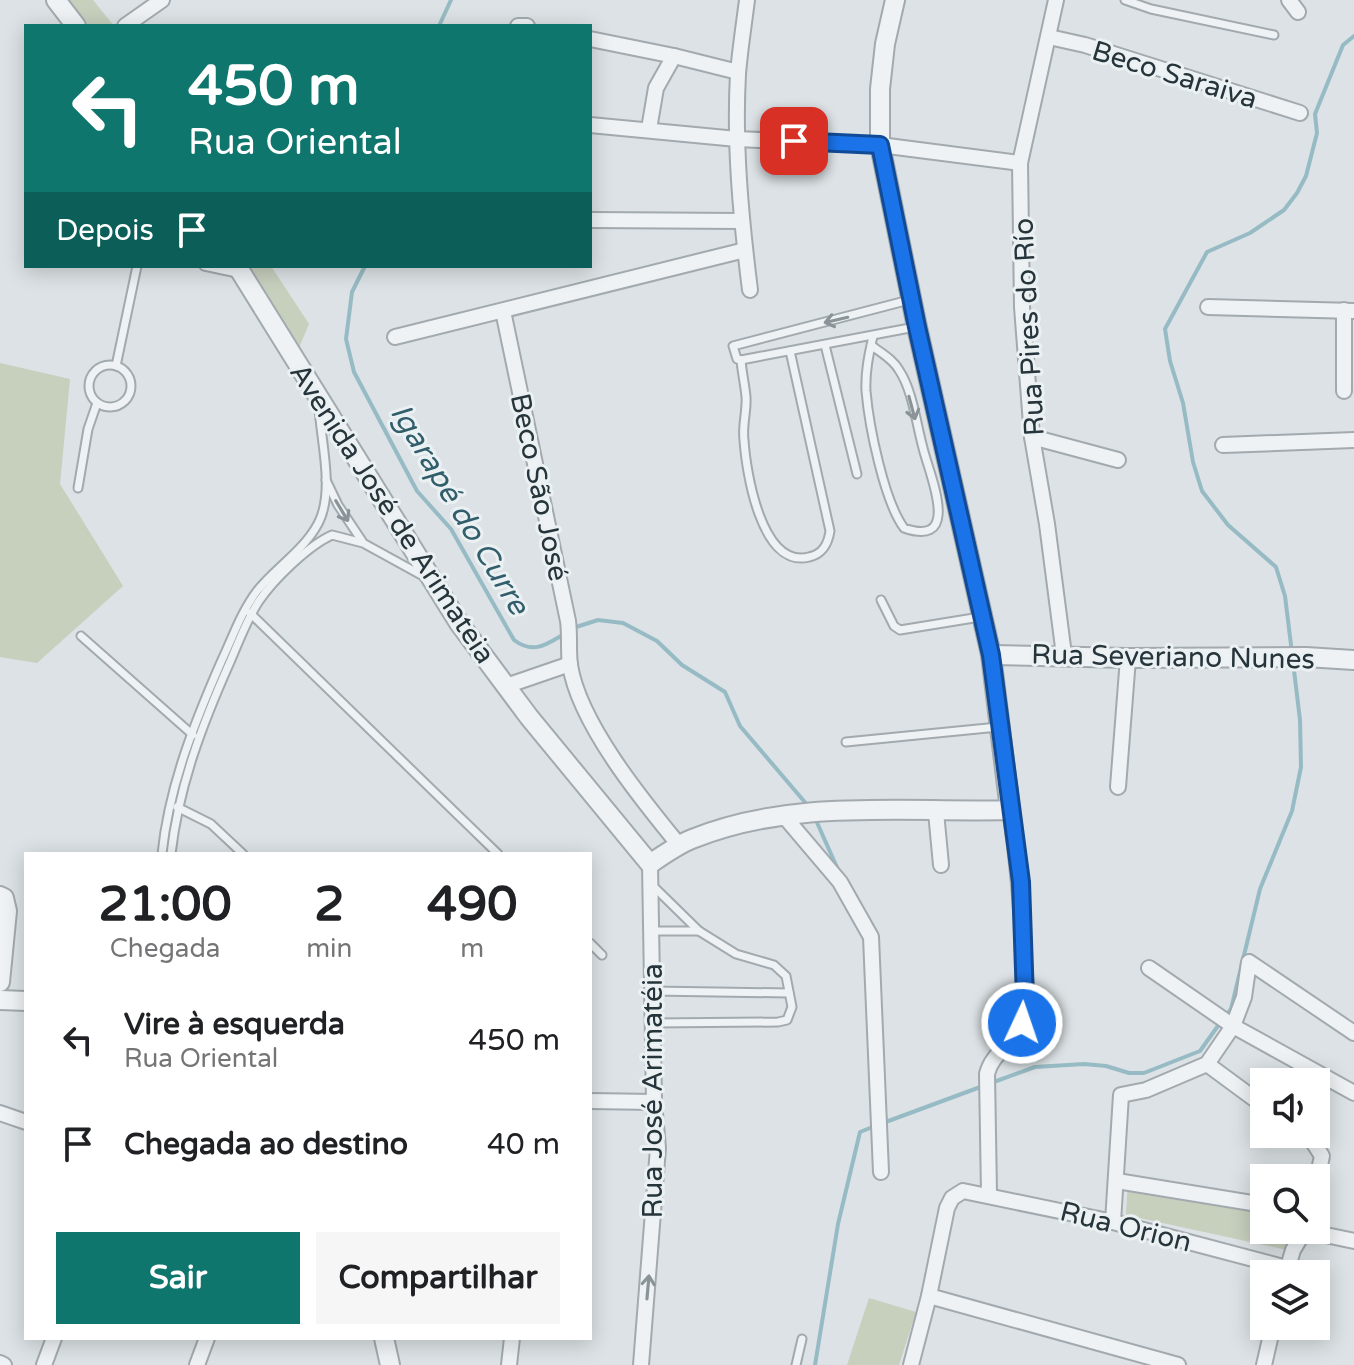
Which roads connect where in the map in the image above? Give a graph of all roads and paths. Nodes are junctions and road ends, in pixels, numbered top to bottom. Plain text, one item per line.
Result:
1 (56, 0) edge
2 (162, 0) edge
3 (747, 0) edge
4 (895, 0) edge
5 (1056, 0) edge
6 (1125, 0) edge
7 (74, 24) edge
8 (128, 24) edge
9 (1274, 35) dead end
10 (1049, 37) junction
11 (592, 39) edge
12 (674, 56) junction
13 (738, 72) junction
14 (1300, 113) dead end
15 (592, 125) edge
16 (649, 129) junction
17 (737, 139) junction
18 (880, 145) junction
19 (1020, 163) junction
20 (592, 220) edge
21 (741, 221) junction
22 (745, 250) junction
23 (137, 268) edge
24 (239, 270) edge
25 (750, 290) dead end
26 (911, 299) junction
27 (1208, 307) dead end
28 (1349, 310) edge
29 (503, 311) junction
30 (917, 327) junction
31 (873, 336) junction
32 (395, 337) dead end
33 (825, 345) junction
34 (871, 345) junction
35 (790, 351) junction
36 (741, 360) junction
37 (116, 366) junction
38 (1344, 391) dead end
39 (318, 396) junction
40 (97, 403) junction
41 (1032, 437) junction
42 (1354, 440) edge
43 (1223, 445) dead end
44 (1118, 460) dead end
45 (857, 474) dead end
46 (325, 477) junction
47 (78, 488) dead end
48 (363, 543) junction
49 (430, 580) junction
50 (881, 600) dead end
51 (249, 612) junction
52 (982, 616) junction
53 (81, 636) dead end
54 (991, 655) junction
55 (1064, 655) junction
56 (1128, 658) junction
57 (1354, 660) edge
58 (570, 664) junction
59 (506, 686) junction
60 (1000, 727) junction
61 (195, 736) junction
62 (846, 742) dead end
63 (1118, 787) dead end
64 (169, 804) junction
65 (179, 808) junction
66 (1010, 810) junction
67 (936, 812) junction
68 (784, 816) junction
69 (679, 845) junction
70 (162, 852) edge
71 (171, 852) edge
72 (241, 852) edge
73 (496, 852) edge
74 (941, 865) dead end
75 (650, 874) junction
76 (2, 897) edge
77 (651, 931) junction
78 (699, 931) junction
79 (592, 945) edge
80 (602, 955) dead end
81 (1149, 968) dead end
82 (0, 982) edge
83 (652, 991) junction
84 (789, 993) junction
85 (0, 1000) edge
86 (24, 1001) edge
87 (653, 1023) junction
88 (1233, 1026) junction
89 (1354, 1033) edge
90 (1207, 1064) junction
91 (1354, 1093) edge
92 (1250, 1096) edge
93 (592, 1101) edge
94 (654, 1102) junction
95 (0, 1113) edge
96 (24, 1121) edge
97 (881, 1172) dead end
98 (1117, 1181) junction
99 (989, 1194) junction
100 (1250, 1203) edge
101 (1113, 1222) junction
102 (1330, 1236) edge
103 (1354, 1241) edge
104 (1250, 1261) edge
105 (929, 1296) junction
106 (802, 1339) dead end
107 (53, 1340) edge
108 (206, 1340) edge
109 (384, 1340) edge
110 (512, 1340) edge
111 (1270, 1340) edge
112 (44, 1365) edge
113 (197, 1365) edge
114 (390, 1365) edge
115 (509, 1365) edge
116 (641, 1365) edge
117 (796, 1365) edge
118 (911, 1365) edge
119 (1178, 1365) edge
120 (1264, 1365) edge

1 - 7 street
2 - 8 street
3 - 13 street
4 - 18 street
5 - 10 street, Rua Pires do Río
6 - 9 lane
10 - 14 street, Beco Saraiva
10 - 19 street, Rua Pires do Río
11 - 12 street
12 - 13 street
12 - 16 street
13 - 17 street
15 - 16 street
16 - 17 street
17 - 18 street
17 - 21 street
18 - 19 street
18 - 26 street
19 - 41 street, Rua Pires do Río
20 - 21 street
21 - 22 street
22 - 25 street
22 - 29 street
23 - 37 lane
24 - 39 street, Avenida José de Arimateia
26 - 30 street
26 -> 36 lane
27 - 28 street
28 - 38 street
29 - 32 street
29 - 58 street, Beco São José
30 - 31 lane
30 - 52 street
31 - 33 lane
31 - 34 lane
33 - 35 lane
33 - 45 lane
34 -> 34 lane
35 - 36 lane
35 - 36 lane
37 - 40 lane
37 - 40 lane
39 - 46 lane
39 - 49 street, Avenida José de Arimateia
40 - 47 lane
41 - 44 street
41 - 55 street, Rua Pires do Río
42 - 43 street
46 -> 48 lane
46 - 51 lane
48 - 49 lane
48 - 51 lane
49 - 59 street, Avenida José de Arimateia
50 - 52 lane
51 - 61 lane
51 - 73 lane
52 - 54 street
53 - 61 lane
54 - 55 street, Rua Severiano Nunes
54 - 60 street
55 - 56 street, Rua Severiano Nunes
56 - 57 street, Rua Severiano Nunes
56 - 63 street
58 - 59 street
58 - 69 street, Beco São José
59 - 75 street, Avenida José de Arimateia
60 - 62 lane
60 - 66 street
61 - 64 lane
61 - 65 lane
64 - 65 lane
64 - 70 lane
65 - 71 lane
65 - 72 lane
66 - 67 street
66 - 99 street
67 - 68 street
67 - 74 street
68 - 69 street
68 - 97 street
69 - 75 street
75 - 77 street, Rua José Arimatéia
75 - 78 lane
76 - 82 street
77 - 78 lane
77 - 83 street, Rua José Arimatéia
78 - 84 lane
79 - 80 lane
81 - 88 street
83 - 84 lane
83 - 87 street, Rua José Arimatéia
84 - 87 lane
85 - 86 street
87 - 94 street, Rua José Arimatéia
88 - 89 street
88 - 90 street
88 - 91 street
90 - 92 street
90 - 98 street
93 - 94 street
116 -> 94 street, Rua José Arimatéia
95 - 96 street
98 - 100 street
98 - 101 street
99 - 101 street, Rua Orion
99 - 105 street, Rua Orion
101 - 104 street, Rua Orion
102 - 103 street
105 - 118 street
105 - 119 street
106 - 117 lane
107 - 112 street
108 - 113 street
109 - 114 street
110 - 115 street
111 - 120 street

